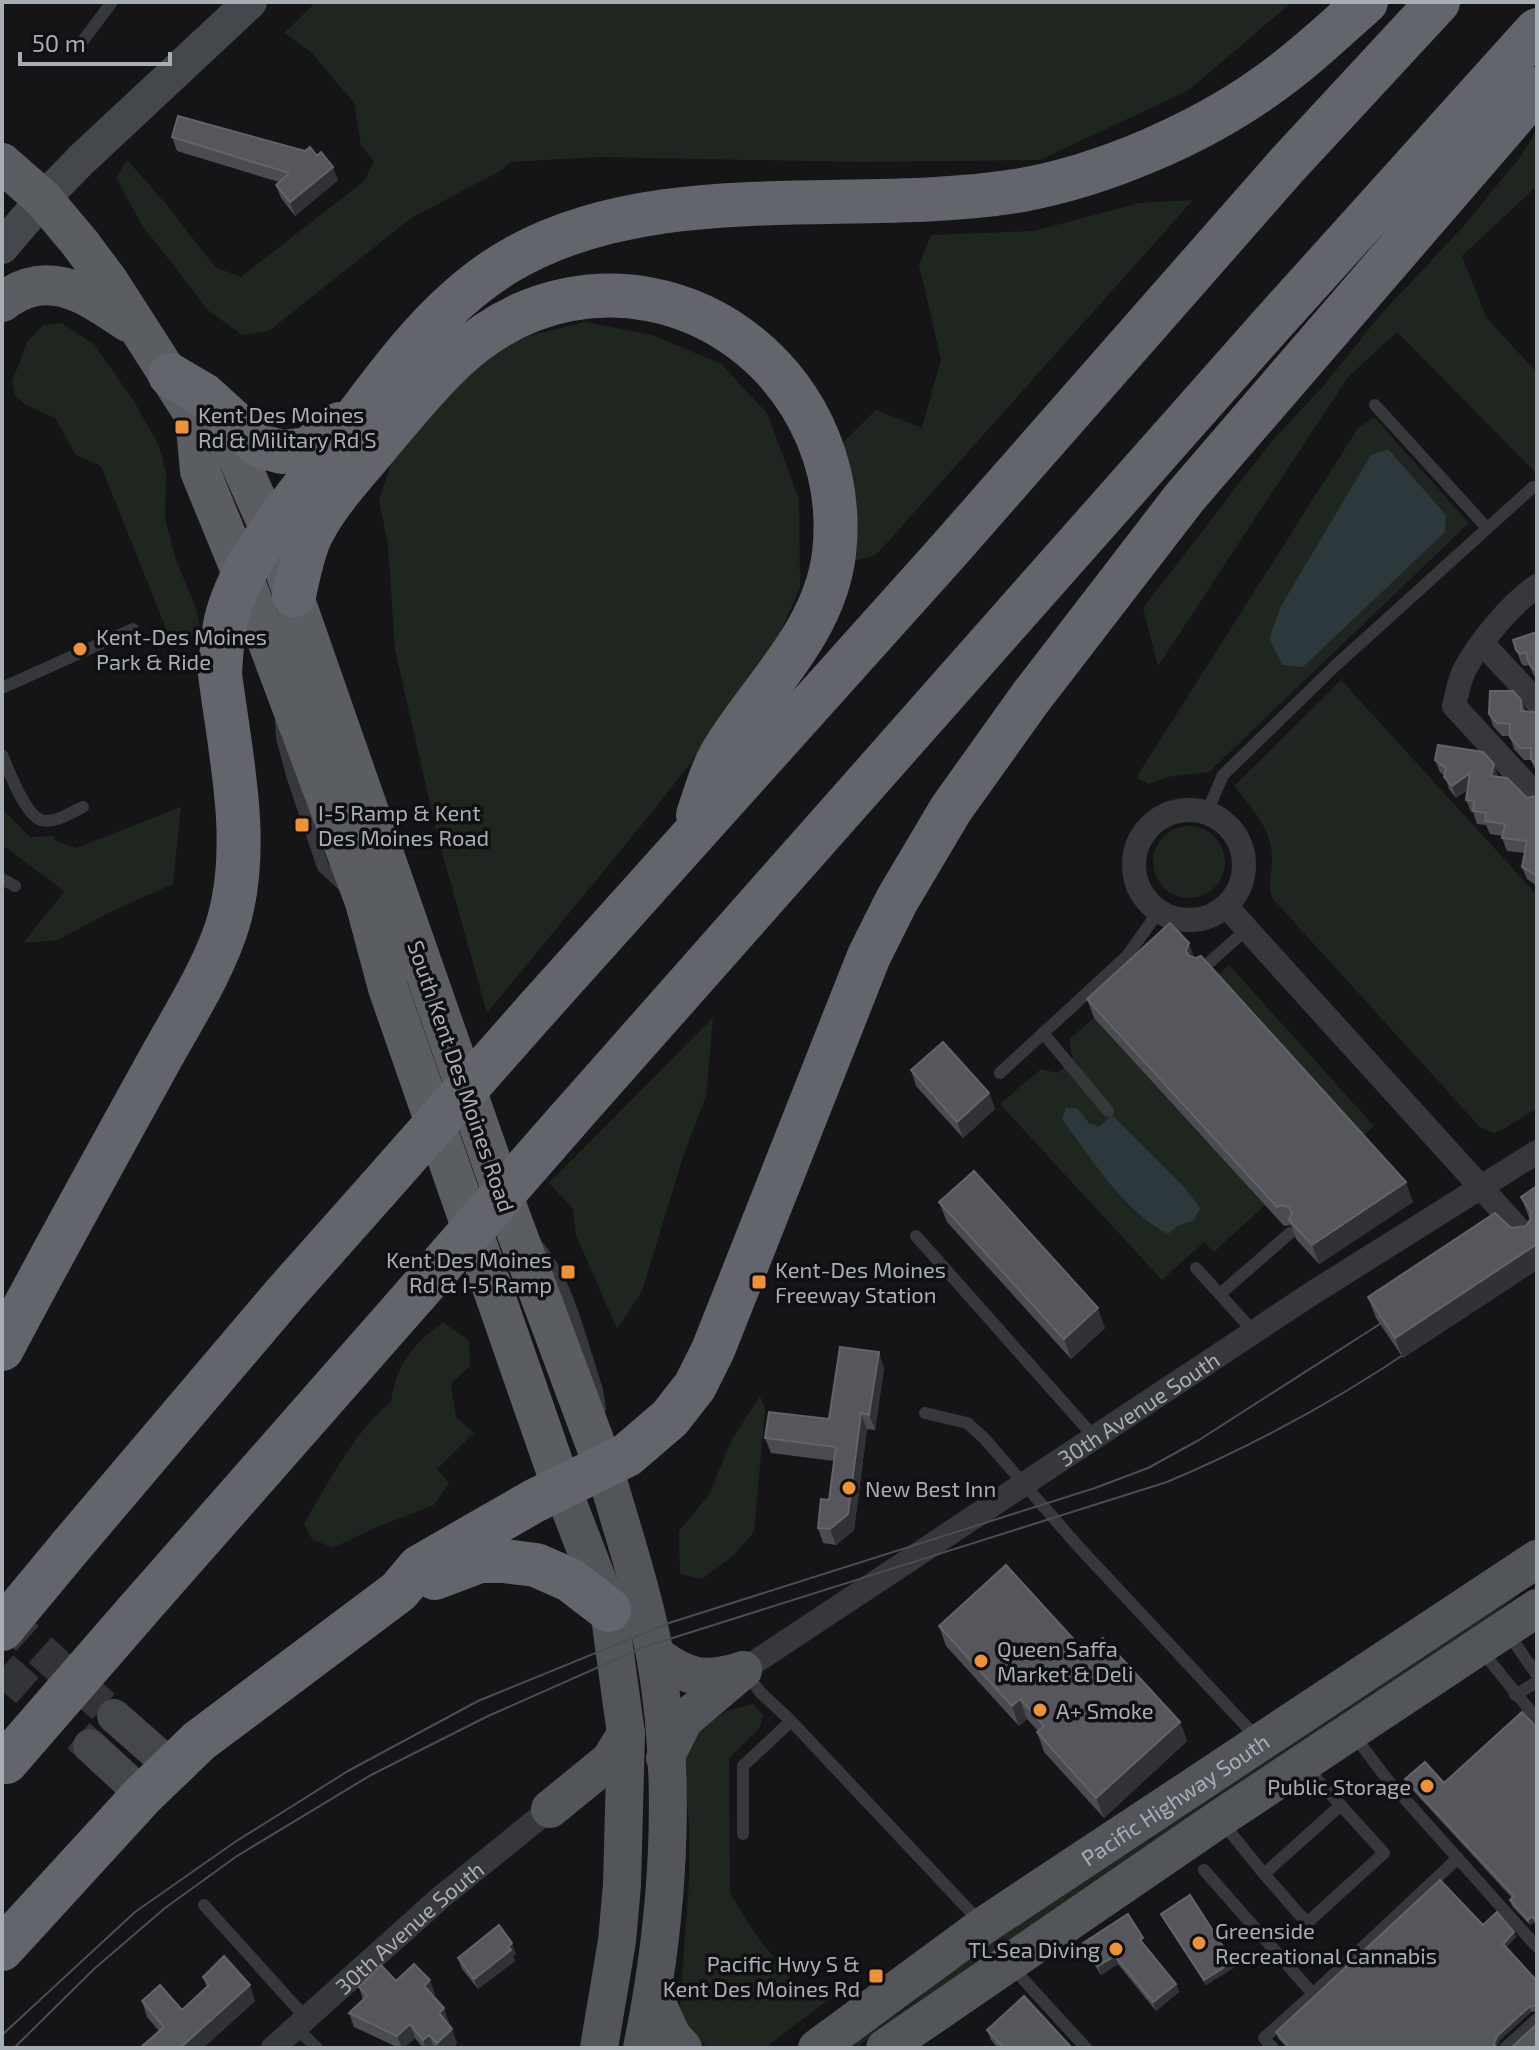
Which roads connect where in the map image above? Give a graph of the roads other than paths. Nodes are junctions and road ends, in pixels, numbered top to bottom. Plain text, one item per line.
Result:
1 (112, 2) edge
2 (1366, 2) edge
3 (1438, 2) edge
4 (248, 3) edge
5 (1537, 30) edge
6 (82, 42) dead end
7 (1537, 89) edge
8 (2, 163) edge
9 (43, 199) junction
10 (2, 247) edge
11 (2, 302) edge
12 (141, 330) junction
13 (170, 375) junction
14 (375, 393) junction
15 (1375, 405) dead end
16 (195, 416) junction
17 (1533, 487) dead end
18 (1487, 528) junction
19 (271, 532) junction
20 (243, 576) junction
21 (1537, 586) edge
22 (294, 595) junction
23 (133, 629) dead end
24 (1482, 643) junction
25 (2, 688) edge
26 (1537, 702) edge
27 (2, 755) edge
28 (1537, 796) edge
29 (83, 807) dead end
30 (1207, 812) junction
31 (688, 840) junction
32 (2, 879) edge
33 (15, 886) dead end
34 (1226, 906) junction
35 (1159, 911) junction
36 (1247, 929) junction
37 (1202, 969) edge
38 (1043, 1033) junction
39 (1000, 1073) dead end
40 (1108, 1111) dead end
41 (1537, 1152) edge
42 (1481, 1188) junction
43 (1290, 1233) edge
44 (1524, 1235) edge
45 (916, 1236) dead end
46 (1196, 1268) dead end
47 (1220, 1294) junction
48 (1254, 1332) junction
49 (2, 1349) edge
50 (925, 1413) dead end
51 (1095, 1438) junction
52 (599, 1453) junction
53 (1024, 1484) junction
54 (562, 1488) junction
55 (1537, 1559) edge
56 (399, 1591) junction
57 (1537, 1608) edge
58 (609, 1610) junction
59 (2, 1629) edge
60 (1492, 1638) junction
61 (655, 1654) junction
62 (743, 1670) junction
63 (1537, 1675) edge
64 (1537, 1682) edge
65 (1515, 1695) junction
66 (114, 1716) tunnel mouth
67 (1537, 1719) edge
68 (791, 1721) junction
69 (1351, 1732) junction
70 (626, 1734) junction
71 (1260, 1741) junction
72 (90, 1746) tunnel mouth
73 (665, 1758) junction
74 (1303, 1763) junction
75 (4, 1764) edge
76 (158, 1781) junction
77 (1341, 1805) junction
78 (550, 1809) junction
79 (1219, 1819) junction
80 (743, 1834) dead end
81 (625, 1839) junction
82 (1458, 1858) junction
83 (1204, 1870) dead end
84 (1264, 1874) junction
85 (204, 1905) dead end
86 (983, 1926) junction
87 (1537, 1947) edge
88 (2, 1949) edge
89 (1008, 1962) junction
90 (653, 1994) junction
91 (1313, 1994) junction
92 (606, 2004) junction
93 (1537, 2019) edge
94 (300, 2022) junction
95 (819, 2044) edge
96 (273, 2048) edge
97 (317, 2048) edge
98 (579, 2048) edge
99 (599, 2048) edge
100 (642, 2048) edge
101 (683, 2048) edge
102 (885, 2048) edge
103 (1086, 2048) edge
104 (1273, 2048) edge
105 (1505, 2048) edge

1 - 6 lane
2 - 14 highway
3 - 31 highway
4 - 9 main road
5 - 75 highway, bridge
7 - 52 highway
8 - 9 highway, South Kent Des Moines Road
9 - 10 main road
9 - 12 highway, South Kent Des Moines Road
11 - 12 highway
12 - 13 highway, South Kent Des Moines Road
13 - 14 highway
13 - 16 highway, South Kent Des Moines Road
14 - 19 highway
15 - 18 lane
16 - 19 highway, South Kent Des Moines Road
16 - 20 highway, South Kent Des Moines Road
17 - 18 lane
18 - 30 lane
19 - 20 highway
19 - 22 highway, South Kent Des Moines Road
20 - 49 highway
20 - 54 highway, South Kent Des Moines Road
21 - 24 street
22 - 31 highway
22 - 52 highway, South Kent Des Moines Road
23 - 25 lane
24 - 26 street
24 - 28 street
27 - 29 lane
30 - 34 street
30 - 35 street
31 - 59 highway, bridge
32 - 33 lane
34 - 35 street
34 - 36 street
35 - 38 lane
36 - 37 lane
36 - 42 street
38 - 39 lane
38 - 40 lane
41 - 42 street, 30th Avenue South
42 - 44 street
42 - 48 street, 30th Avenue South
43 - 47 lane
45 - 51 lane
46 - 47 lane
47 - 48 lane
48 - 51 street, 30th Avenue South
50 - 53 lane
51 - 53 street, 30th Avenue South
52 - 54 highway
52 - 61 main road, South Kent Des Moines Road
53 - 62 street, 30th Avenue South
53 - 71 lane
54 - 56 highway
54 - 58 main road, South Kent Des Moines Road
55 - 71 main road, Pacific Highway South
56 - 58 highway
56 - 76 highway
57 - 60 main road, Pacific Highway South
58 - 70 main road, South Kent Des Moines Road
60 - 63 lane
60 - 65 lane
60 - 69 main road, Pacific Highway South
61 - 62 main road
61 - 73 main road, South Kent Des Moines Road
62 - 68 lane
62 - 73 main road
64 - 65 lane
65 - 67 lane
66 - 76 main road
68 - 80 lane
68 - 86 lane
69 - 74 main road, Pacific Highway South
69 - 82 lane
70 - 78 main road
70 - 81 main road, South Kent Des Moines Road
71 - 86 main road, Pacific Highway South
72 - 76 main road
73 - 90 main road, South Kent Des Moines Road
74 - 77 lane
74 - 79 main road, Pacific Highway South
76 - 88 highway
77 - 84 lane
77 - 84 lane
78 - 81 main road
78 - 94 street, 30th Avenue South
79 - 84 lane
79 - 89 main road, Pacific Highway South
81 - 92 main road, South Kent Des Moines Road
82 - 87 lane
82 - 91 lane
83 - 91 lane
85 - 94 lane
86 - 95 main road, Pacific Highway South
89 - 102 main road, Pacific Highway South
89 - 103 lane
90 - 100 main road, South Kent Des Moines Road
90 - 101 main road
91 - 104 lane
92 - 98 main road
92 - 99 main road, South Kent Des Moines Road
93 - 105 lane
94 - 96 street, 30th Avenue South
94 - 97 lane

